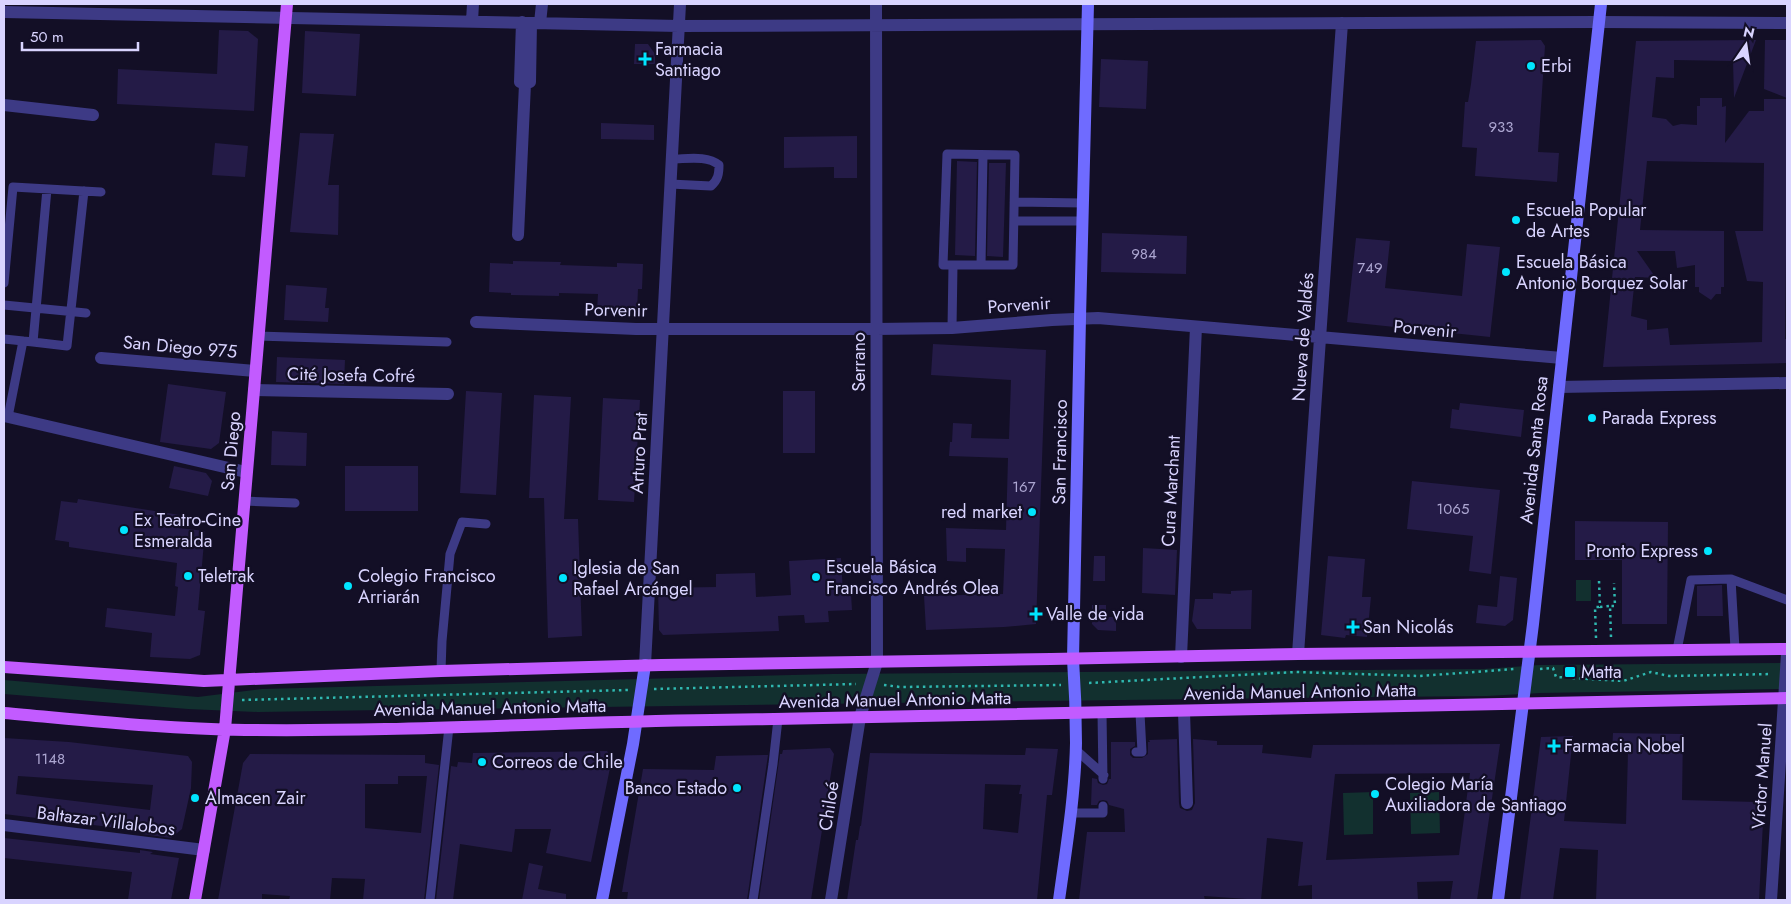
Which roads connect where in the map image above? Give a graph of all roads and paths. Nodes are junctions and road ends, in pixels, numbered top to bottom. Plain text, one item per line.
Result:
1 (287, 4) edge
2 (473, 4) edge
3 (542, 4) edge
4 (680, 4) edge
5 (876, 4) edge
6 (1088, 4) edge
7 (1601, 4) edge
8 (4, 12) edge
9 (286, 18) junction
10 (472, 21) junction
11 (1599, 22) junction
12 (531, 23) junction
13 (1342, 23) junction
14 (876, 24) junction
15 (1088, 24) junction
16 (1787, 24) edge
17 (679, 26) junction
18 (4, 105) edge
19 (93, 115) dead end
20 (983, 155) junction
21 (672, 159) junction
22 (670, 184) junction
23 (47, 189) junction
24 (84, 191) junction
25 (101, 192) dead end
26 (1014, 202) junction
27 (1083, 203) junction
28 (1014, 221) junction
29 (1082, 221) junction
30 (518, 235) dead end
31 (953, 264) junction
32 (981, 265) junction
33 (4, 283) edge
34 (4, 305) edge
35 (36, 308) junction
36 (71, 311) junction
37 (86, 313) dead end
38 (1080, 318) junction
39 (476, 322) dead end
40 (1196, 327) junction
41 (663, 328) junction
42 (952, 328) junction
43 (876, 329) junction
44 (258, 336) junction
45 (1320, 338) junction
46 (4, 339) edge
47 (23, 341) junction
48 (33, 342) junction
49 (447, 342) dead end
50 (101, 358) dead end
51 (1562, 358) junction
52 (255, 371) junction
53 (1787, 383) edge
54 (1559, 388) junction
55 (254, 390) junction
56 (448, 394) dead end
57 (6, 417) edge
58 (246, 472) junction
59 (244, 501) junction
60 (295, 504) dead end
61 (486, 524) dead end
62 (1732, 579) junction
63 (1599, 581) dead end
64 (1614, 582) dead end
65 (1787, 600) edge
66 (1600, 606) junction
67 (1610, 606) junction
68 (1735, 649) junction
69 (1787, 649) edge
70 (1677, 650) junction
71 (1596, 651) junction
72 (1612, 651) junction
73 (1530, 652) junction
74 (1298, 654) junction
75 (1787, 654) edge
76 (1181, 657) junction
77 (1073, 659) junction
78 (877, 662) junction
79 (645, 665) junction
80 (4, 667) edge
81 (1528, 669) junction
82 (441, 671) junction
83 (1786, 674) junction
84 (228, 680) junction
85 (870, 684) junction
86 (1075, 684) junction
87 (641, 690) junction
88 (1786, 698) edge
89 (228, 701) junction
90 (1523, 706) junction
91 (1184, 712) junction
92 (4, 713) edge
93 (1102, 713) junction
94 (1140, 713) junction
95 (1076, 714) junction
96 (860, 717) junction
97 (778, 719) junction
98 (636, 722) junction
99 (449, 727) junction
100 (225, 729) junction
101 (1075, 750) junction
102 (1136, 752) dead end
103 (1187, 803) dead end
104 (1103, 806) dead end
105 (1070, 812) junction
106 (4, 826) edge
107 (204, 850) junction
108 (195, 900) edge
109 (430, 900) edge
110 (602, 900) edge
111 (753, 900) edge
112 (832, 900) edge
113 (1059, 900) edge
114 (1498, 900) edge
115 (1771, 900) edge

1 - 9 main road, San Diego
2 - 10 street
3 - 12 street
4 - 17 street, Arturo Prat
5 - 14 street, Serrano
6 - 15 main road, San Francisco
7 - 11 main road, Avenida Santa Rosa
8 - 9 street
9 - 10 street
9 - 44 main road, San Diego
10 - 12 street
11 - 13 street
11 - 16 street
11 - 51 main road, Avenida Santa Rosa
12 - 17 street
12 - 30 street
13 - 15 street
13 - 45 street, Nueva de Valdés
14 - 15 street
14 - 17 street
14 - 43 street, Serrano
15 - 27 main road, San Francisco
17 - 21 street, Arturo Prat
18 - 19 street
20 - 26 lane
20 - 31 lane
20 - 32 lane
21 - 22 street, Arturo Prat
21 - 22 lane
22 - 41 street, Arturo Prat
23 - 24 lane
23 - 33 lane
23 - 35 lane
24 - 25 lane
24 - 36 lane
26 - 27 lane
26 - 28 lane
27 - 29 main road, San Francisco
28 - 29 lane
28 - 32 lane
29 - 38 main road, San Francisco
31 - 32 lane
31 - 42 lane
34 - 35 lane
35 - 36 lane
35 - 48 lane
36 - 37 lane
36 - 48 lane
38 - 40 street, Porvenir
38 - 42 street, Porvenir
38 - 77 main road, San Francisco
39 - 41 street, Porvenir
40 - 45 street, Porvenir
40 - 76 street, Cura Marchant
41 - 43 street, Porvenir
41 - 79 street, Arturo Prat
42 - 43 street, Porvenir
43 - 78 street, Serrano
44 - 49 lane
44 - 52 main road, San Diego
45 - 51 street, Porvenir
45 - 74 street, Nueva de Valdés
46 - 47 lane
47 - 48 lane
47 - 57 lane
50 - 52 street, San Diego 975
51 - 54 main road, Avenida Santa Rosa
52 - 55 main road, San Diego
53 - 54 street
54 - 73 main road, Avenida Santa Rosa
55 - 56 street, Cité Josefa Cofré
55 - 58 main road, San Diego
57 - 58 street
58 - 59 main road, San Diego
59 - 60 lane
59 - 84 main road, San Diego
61 - 82 lane
62 - 65 lane
62 - 68 lane
62 - 70 lane
63 - 66 path
64 - 67 path
66 - 67 path
66 - 71 path
67 - 72 path
68 - 69 main road, Avenida Manuel Antonio Matta
68 - 70 main road, Avenida Manuel Antonio Matta
70 - 72 main road, Avenida Manuel Antonio Matta
71 - 72 main road, Avenida Manuel Antonio Matta
71 - 73 main road, Avenida Manuel Antonio Matta
73 - 74 main road, Avenida Manuel Antonio Matta
73 - 81 main road, Avenida Santa Rosa
74 - 76 main road, Avenida Manuel Antonio Matta
75 - 83 street, Víctor Manuel
76 - 77 main road, Avenida Manuel Antonio Matta
77 - 78 main road, Avenida Manuel Antonio Matta
77 - 86 main road, San Francisco
78 - 79 main road, Avenida Manuel Antonio Matta
78 - 85 street, Serrano
79 - 82 main road, Avenida Manuel Antonio Matta
79 - 87 main road, Arturo Prat
80 - 84 main road, Avenida Manuel Antonio Matta
81 - 83 path
81 - 86 path
81 - 90 main road, Avenida Santa Rosa
82 - 84 main road, Avenida Manuel Antonio Matta
83 - 88 street, Víctor Manuel
84 - 89 main road, San Diego
85 - 86 path
85 - 87 path
85 - 96 street, Serrano
86 - 95 main road, San Francisco
87 - 89 path
87 - 98 main road, Arturo Prat
88 - 90 main road, Avenida Manuel Antonio Matta
88 - 115 street, Víctor Manuel
89 - 100 main road, San Diego
90 - 91 main road, Avenida Manuel Antonio Matta
90 - 114 main road, Avenida Santa Rosa
91 - 94 main road, Avenida Manuel Antonio Matta
91 - 103 street
92 - 100 main road, Avenida Manuel Antonio Matta
93 - 94 main road, Avenida Manuel Antonio Matta
93 - 95 main road, Avenida Manuel Antonio Matta
93 - 101 lane
94 - 102 lane
95 - 96 main road, Avenida Manuel Antonio Matta
95 - 101 main road, San Francisco
96 - 97 main road, Avenida Manuel Antonio Matta
96 - 112 street, Chiloé
97 - 98 main road, Avenida Manuel Antonio Matta
97 - 111 lane
98 - 99 main road, Avenida Manuel Antonio Matta
98 - 110 main road, Arturo Prat
99 - 100 main road, Avenida Manuel Antonio Matta
99 - 109 lane
100 - 107 main road, San Diego
101 - 105 main road, San Francisco
104 - 105 lane
105 - 113 main road, San Francisco
106 - 107 street, Baltazar Villalobos
107 - 108 main road, San Diego

